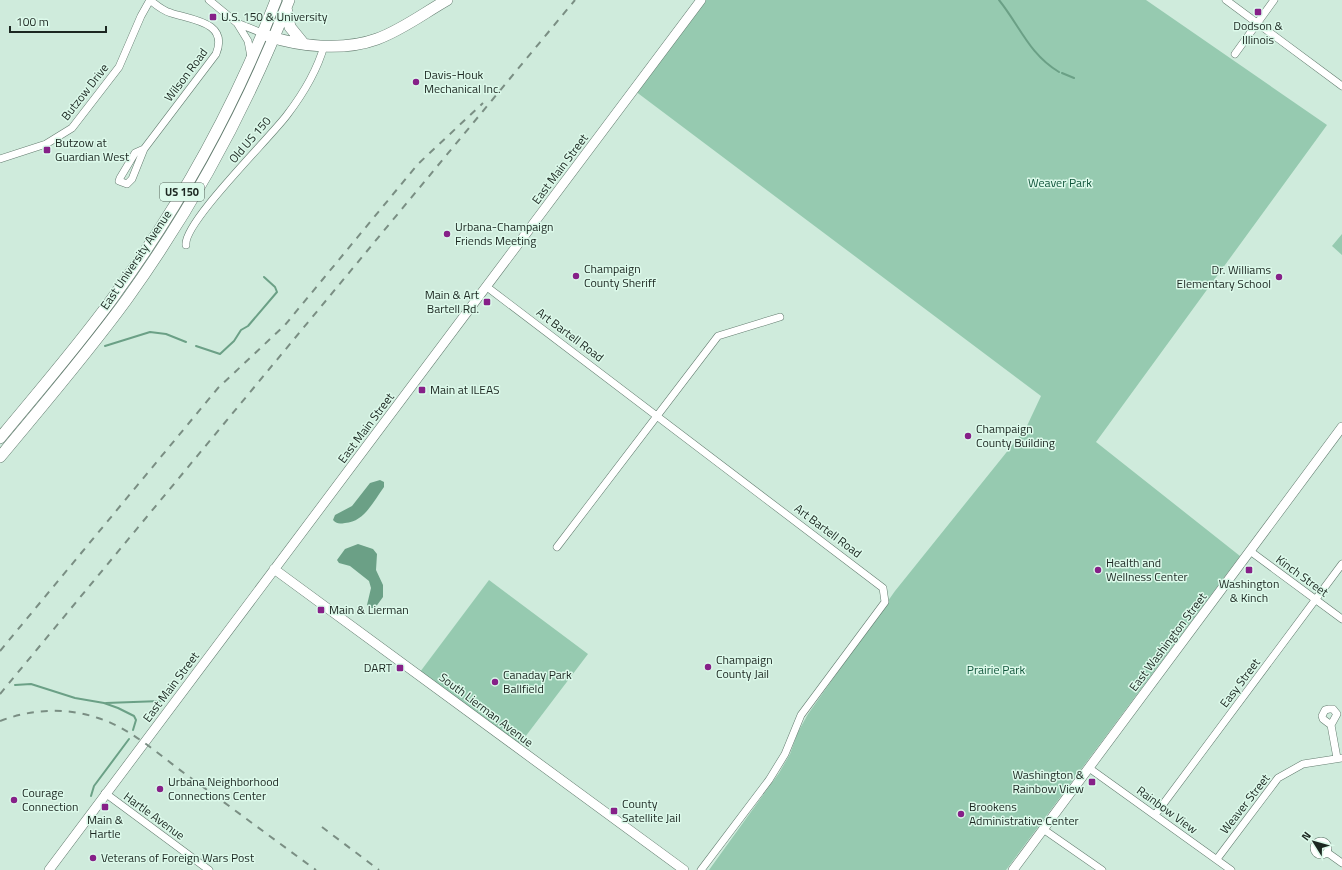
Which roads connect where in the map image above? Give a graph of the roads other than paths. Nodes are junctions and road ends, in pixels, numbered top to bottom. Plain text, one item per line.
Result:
1 (150, 0) edge
2 (208, 0) edge
3 (276, 0) edge
4 (447, 0) edge
5 (701, 0) edge
6 (1226, 0) edge
7 (1274, 0) edge
8 (288, 4) edge
9 (237, 22) junction
10 (1258, 23) junction
11 (262, 34) junction
12 (274, 37) junction
13 (303, 43) junction
14 (324, 46) junction
15 (1235, 54) dead end
16 (252, 58) junction
17 (1342, 86) edge
18 (144, 150) junction
19 (0, 159) edge
20 (186, 245) dead end
21 (487, 287) junction
22 (780, 317) dead end
23 (658, 416) junction
24 (1342, 427) edge
25 (1, 434) edge
26 (1342, 434) edge
27 (13, 441) junction
28 (0, 457) edge
29 (557, 547) dead end
30 (1252, 553) junction
31 (1342, 564) edge
32 (274, 569) junction
33 (1316, 599) junction
34 (1342, 619) edge
35 (1331, 725) dead end
36 (1339, 758) edge
37 (1091, 769) junction
38 (105, 793) junction
39 (1155, 815) junction
40 (1045, 830) junction
41 (1328, 853) dead end
42 (1217, 859) junction
43 (1342, 863) edge
44 (49, 870) edge
45 (209, 870) edge
46 (684, 870) edge
47 (701, 870) edge
48 (1013, 870) edge
49 (1018, 870) edge
50 (1102, 870) edge
51 (1232, 870) edge

1 - 18 street, Wilson Road
1 - 19 street, Butzow Drive
2 - 9 street
3 - 11 main road, East University Avenue
4 - 14 main road
5 - 21 main road, East Main Street
6 - 10 street
7 - 10 street
8 - 12 main road, East University Avenue
8 - 13 main road
9 - 11 street
9 - 16 street
10 - 15 street
10 - 17 street
11 - 12 main road
11 - 16 main road, East University Avenue / US 150
12 - 13 main road
12 - 27 main road, East University Avenue / US 150
13 - 14 main road
14 - 20 street, Old US 150
16 - 25 main road, East University Avenue / US 150
18 - 18 street, Wilson Road
21 - 23 street, Art Bartell Road
21 - 32 main road, East Main Street
22 - 23 street
23 - 29 street
23 - 47 street, Art Bartell Road
24 - 30 main road, East Washington Street
25 - 27 street
26 - 30 main road, East Washington Street
27 - 28 main road, East University Avenue / US 150
30 - 33 street, Kinch Street
30 - 37 main road, East Washington Street
31 - 33 street, Easy Street
32 - 38 main road, East Main Street
32 - 46 main road, South Lierman Avenue
33 - 34 street, Kinch Street
33 - 39 street, Easy Street
35 - 36 street
36 - 42 street, Weaver Street
37 - 39 street, Rainbow View
37 - 40 main road, East Washington Street
38 - 44 main road, East Main Street
38 - 45 street, Hartle Avenue
39 - 42 street, Rainbow View
40 - 48 main road, East Washington Street
40 - 49 main road, East Washington Street
40 - 50 street
41 - 43 street
42 - 51 street, Rainbow View

